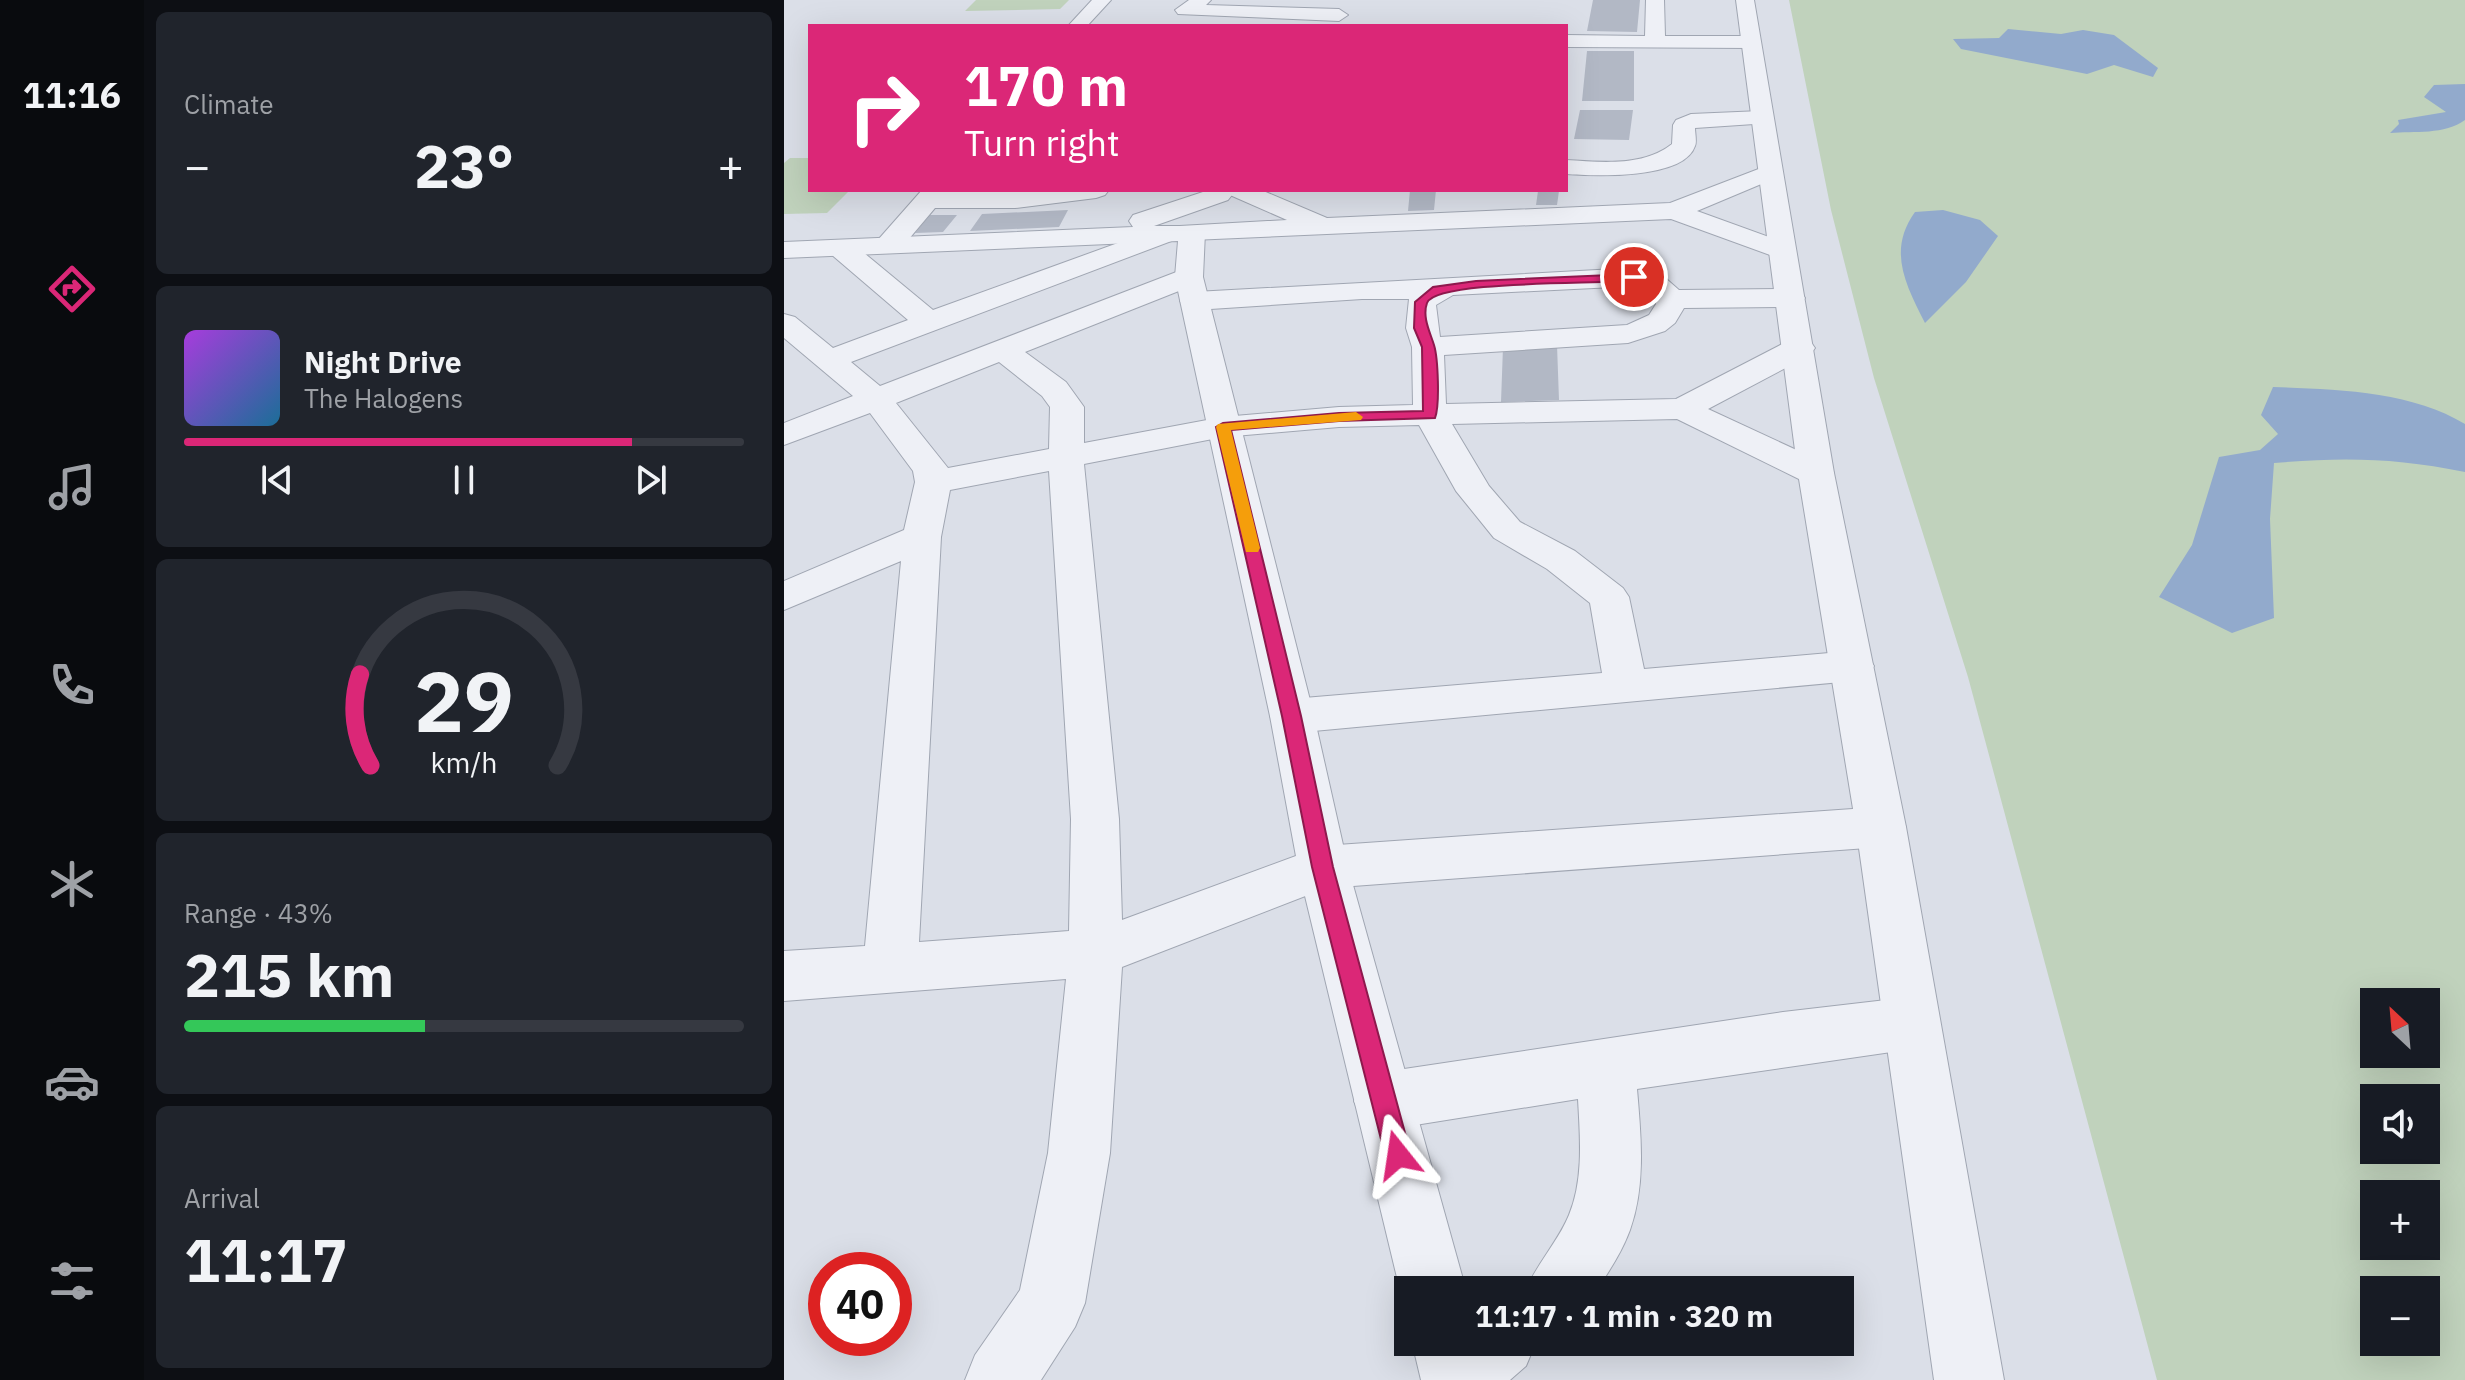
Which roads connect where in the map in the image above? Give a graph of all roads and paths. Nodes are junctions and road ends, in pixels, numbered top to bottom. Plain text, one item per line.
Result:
1 (1102, 0) edge
2 (1202, 0) edge
3 (1655, 0) edge
4 (1184, 10) junction
5 (1339, 14) edge
6 (1748, 21) edge
7 (1079, 24) edge
8 (1171, 24) edge
9 (1568, 41) edge
10 (1655, 41) junction
11 (1761, 118) junction
12 (1568, 167) edge
13 (1769, 172) junction
14 (1080, 192) edge
15 (1227, 192) edge
16 (1483, 192) edge
17 (932, 195) edge
18 (1674, 211) junction
19 (1483, 220) junction
20 (1330, 228) junction
21 (1181, 233) junction
22 (1093, 237) junction
23 (887, 247) junction
24 (842, 249) junction
25 (784, 250) edge
26 (1781, 251) junction
27 (1528, 282) junction
28 (1192, 289) junction
29 (1437, 290) junction
30 (1790, 298) junction
31 (1669, 299) junction
32 (929, 322) junction
33 (784, 323) edge
34 (1428, 347) junction
35 (1799, 348) junction
36 (1001, 349) junction
37 (829, 360) junction
38 (875, 398) junction
39 (1682, 409) junction
40 (1430, 415) junction
41 (1223, 427) junction
42 (784, 435) edge
43 (1066, 457) junction
44 (1816, 473) junction
45 (933, 482) junction
46 (922, 537) junction
47 (784, 597) edge
48 (1852, 666) junction
49 (1626, 686) junction
50 (1292, 716) junction
51 (1881, 827) junction
52 (1323, 867) junction
53 (1096, 953) junction
54 (890, 970) junction
55 (784, 976) edge
56 (1912, 1023) junction
57 (1606, 1066) junction
58 (1384, 1101) junction
59 (1429, 1276) edge
60 (1568, 1276) edge
61 (1450, 1356) edge
62 (1485, 1356) edge
63 (1000, 1380) edge
64 (1457, 1380) edge
65 (1969, 1380) edge

1 - 7 street
2 - 4 street
3 - 10 street
4 - 5 street
4 - 8 street
6 - 10 street
6 - 11 street
9 - 10 street
11 - 12 street
11 - 13 street
13 - 18 street
13 - 26 street
14 - 17 street
15 - 20 street
15 - 21 street
15 - 22 street
16 - 19 street
17 - 23 street
18 - 19 street
18 - 26 street
19 - 20 street
19 - 27 street
20 - 21 street
21 - 22 street
21 - 28 street
21 - 32 street
22 - 23 street
23 - 24 street
24 - 25 street
24 - 32 street
26 - 30 street
27 - 29 street
27 - 31 street
28 - 29 street
28 - 36 street
28 - 41 street
29 - 34 street
30 - 31 street
30 - 35 street
31 - 34 street
32 - 37 street
33 - 37 street
34 - 40 street
35 - 39 street
35 - 44 street
36 - 38 street
36 - 43 street
37 - 38 street
38 - 42 street
38 - 45 street
39 - 40 street
39 - 44 street
40 - 41 street
40 - 49 street
41 - 43 street
41 - 50 street
43 - 45 street
43 - 53 street
44 - 48 street
45 - 46 street
46 - 47 street
46 - 54 street
48 - 49 street
48 - 51 street
49 - 50 street
50 - 52 street
51 - 52 street
51 - 56 street
52 - 53 street
52 - 58 street
53 - 54 street
53 - 63 street
54 - 55 street
56 - 57 street
56 - 65 street
57 - 58 street
57 - 60 street
58 - 59 street
61 - 64 street
62 - 64 street

